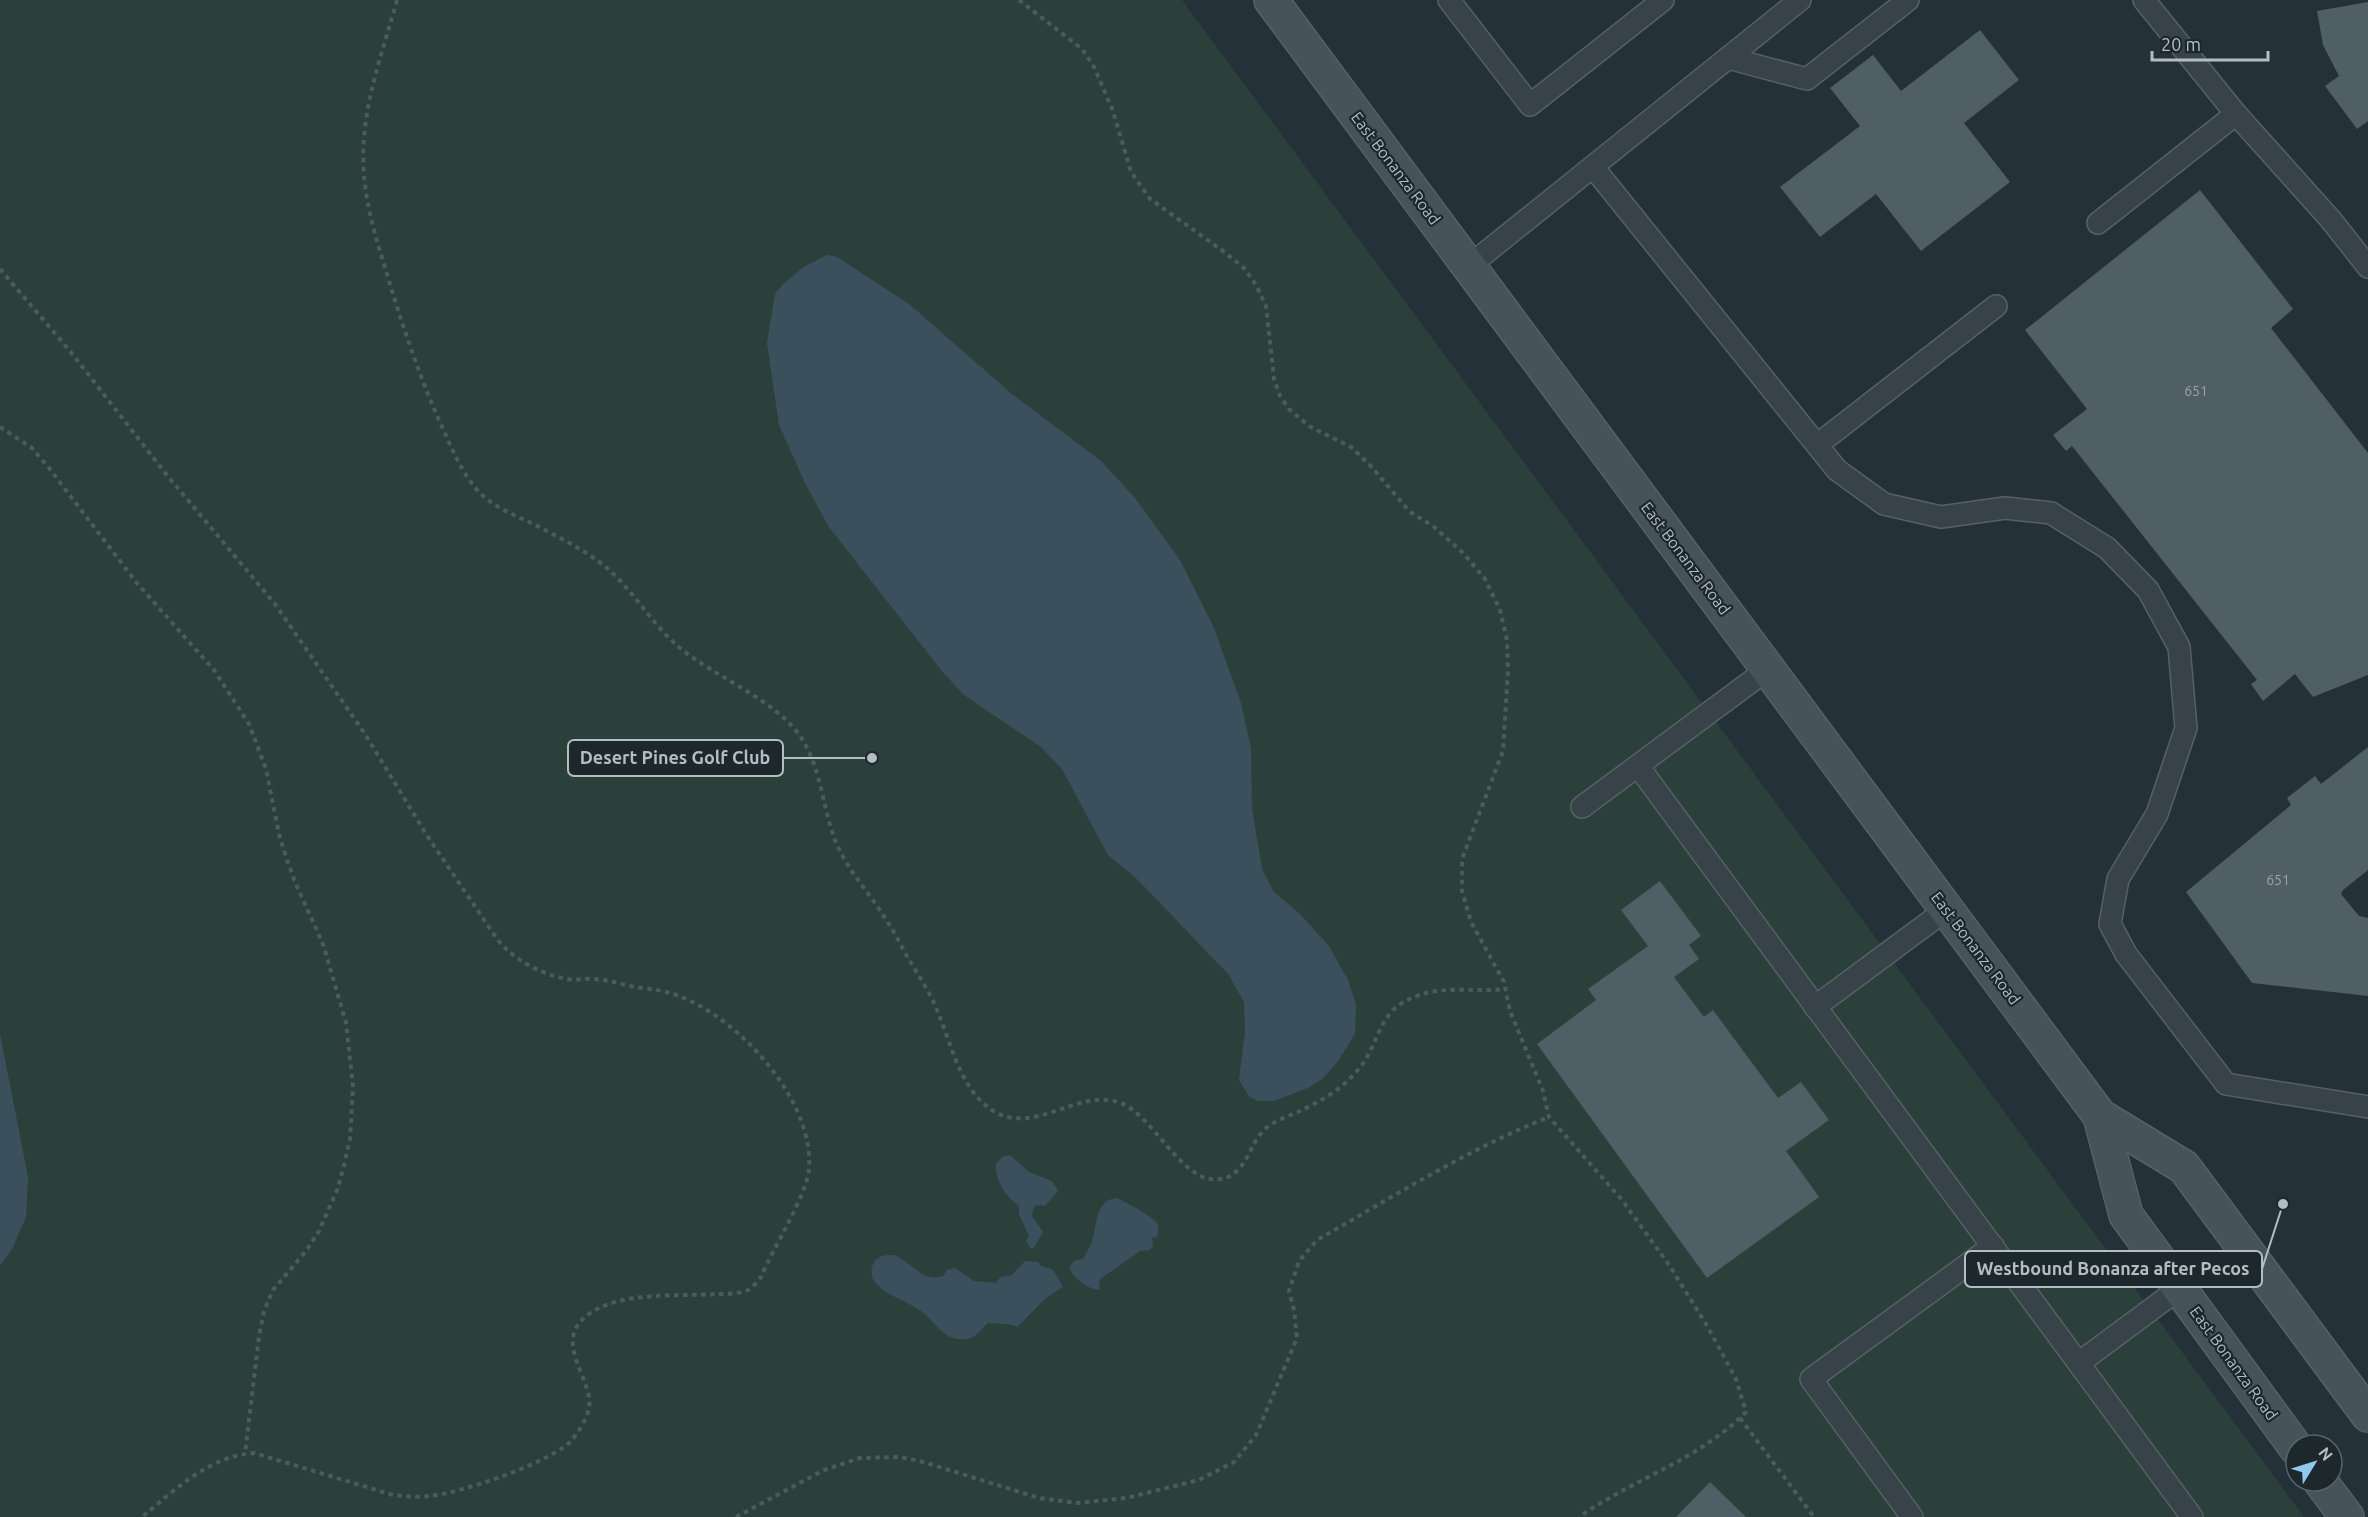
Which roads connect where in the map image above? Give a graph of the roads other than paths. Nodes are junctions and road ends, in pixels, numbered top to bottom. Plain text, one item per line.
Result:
1 (1271, 0) edge
2 (1449, 0) edge
3 (1663, 0) edge
4 (1800, 0) edge
5 (1908, 0) edge
6 (2144, 0) edge
7 (1728, 58) junction
8 (2236, 114) junction
9 (1593, 166) junction
10 (2098, 223) dead end
11 (1469, 266) junction
12 (2368, 267) edge
13 (1996, 306) dead end
14 (1817, 445) junction
15 (1768, 669) junction
16 (1638, 766) junction
17 (1582, 807) dead end
18 (1947, 909) junction
19 (1815, 1007) junction
20 (2368, 1107) edge
21 (2100, 1116) junction
22 (1992, 1246) junction
23 (2180, 1288) junction
24 (2079, 1364) junction
25 (2368, 1415) edge
26 (2285, 1433) edge
27 (2329, 1493) edge
28 (1912, 1517) edge
29 (2192, 1517) edge
30 (2347, 1517) edge

1 - 11 main road, East Bonanza Road
2 - 3 lane
4 - 7 lane
5 - 7 lane
6 - 8 lane
7 - 9 lane
8 - 10 lane
8 - 12 lane
9 - 11 lane
9 - 14 lane
11 - 15 main road, East Bonanza Road
13 - 14 lane
14 - 20 lane
15 - 16 lane
15 - 18 main road, East Bonanza Road
16 - 17 lane
16 - 19 lane
18 - 19 lane
18 - 21 main road, East Bonanza Road
19 - 22 lane
21 - 23 main road, East Bonanza Road
21 - 25 main road, East Bonanza Road
22 - 24 lane
22 - 28 lane
23 - 24 lane
23 - 26 main road, East Bonanza Road
24 - 29 lane
27 - 30 main road

